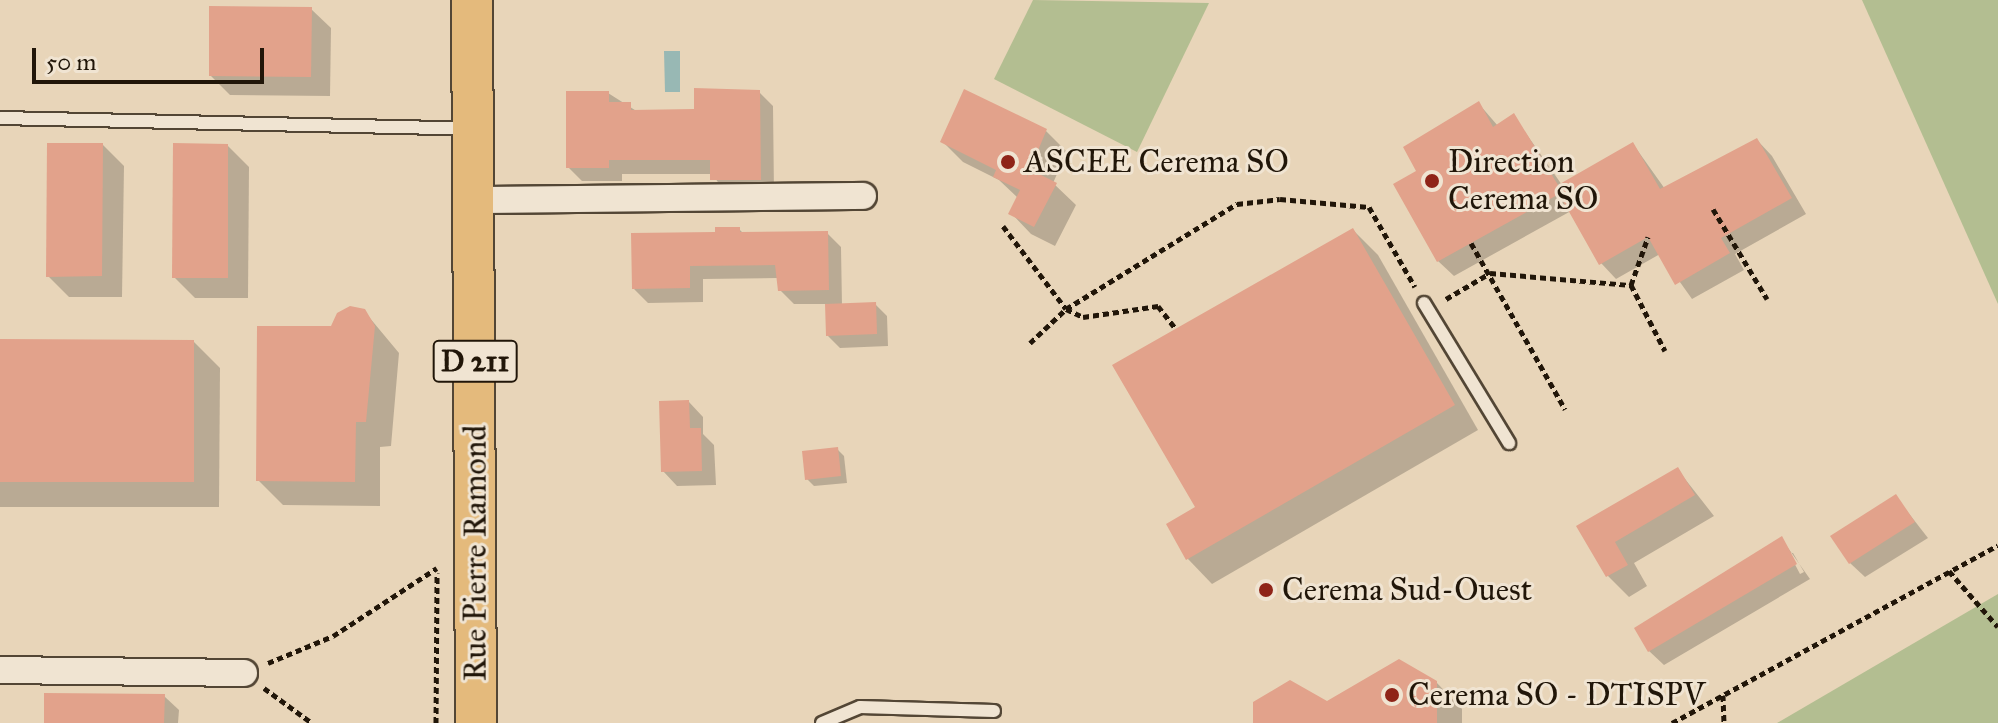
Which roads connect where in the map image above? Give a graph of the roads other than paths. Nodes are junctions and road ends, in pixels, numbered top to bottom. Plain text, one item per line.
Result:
1 (472, 0) edge
2 (0, 118) edge
3 (474, 130) junction
4 (863, 196) dead end
5 (475, 200) junction
6 (1426, 306) road end
7 (1509, 443) dead end
8 (0, 670) edge
9 (244, 673) road end
10 (994, 711) dead end
11 (476, 723) edge
12 (822, 723) edge

1 - 3 main road, Rue Pierre Ramond / D 211
2 - 3 lane
3 - 5 main road, Rue Pierre Ramond / D 211
4 - 5 street
5 - 11 main road, Rue Pierre Ramond / D 211
6 - 7 lane
8 - 9 street
10 - 12 lane

